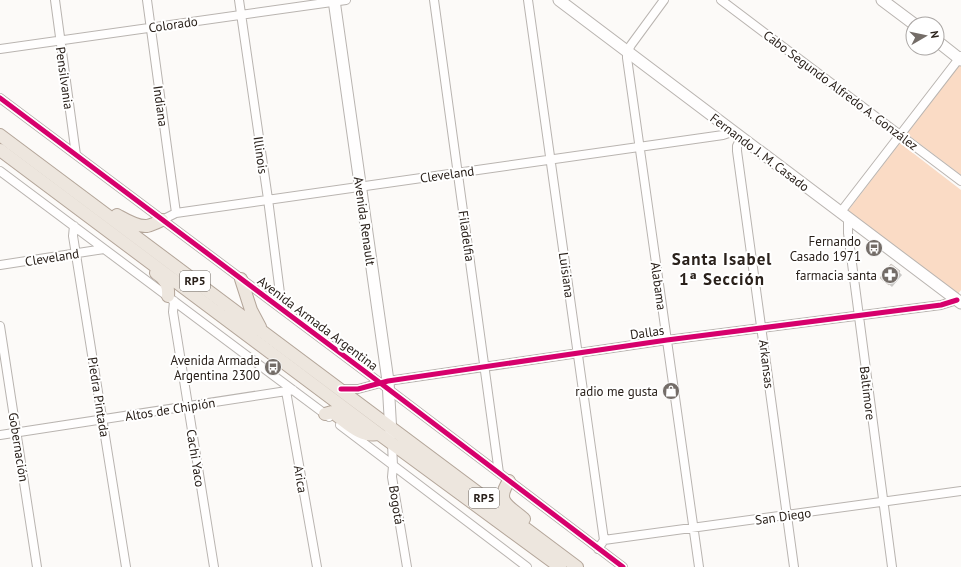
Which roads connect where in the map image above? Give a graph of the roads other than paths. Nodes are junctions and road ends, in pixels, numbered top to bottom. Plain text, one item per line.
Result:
1 (55, 0) edge
2 (147, 0) edge
3 (239, 0) edge
4 (434, 0) edge
5 (528, 0) edge
6 (559, 0) edge
7 (664, 0) edge
8 (721, 0) edge
9 (882, 0) edge
10 (338, 1) edge
11 (241, 15) junction
12 (905, 17) edge
13 (151, 28) junction
14 (60, 40) junction
15 (945, 48) edge
16 (0, 49) edge
17 (627, 52) junction
18 (960, 58) edge
19 (0, 98) edge
20 (731, 130) junction
21 (0, 135) edge
22 (900, 135) junction
23 (741, 138) junction
24 (640, 146) junction
25 (0, 150) edge
26 (76, 155) junction
27 (550, 159) junction
28 (0, 171) edge
29 (458, 172) junction
30 (961, 181) edge
31 (360, 186) junction
32 (268, 199) junction
33 (100, 209) junction
34 (176, 213) junction
35 (844, 216) junction
36 (162, 220) junction
37 (74, 226) junction
38 (111, 232) junction
39 (104, 249) junction
40 (76, 253) junction
41 (0, 265) edge
42 (241, 279) junction
43 (171, 299) junction
44 (960, 303) edge
45 (282, 310) junction
46 (858, 314) junction
47 (0, 326) edge
48 (762, 328) junction
49 (262, 331) junction
50 (667, 340) junction
51 (578, 353) junction
52 (485, 367) junction
53 (385, 384) junction
54 (341, 389) junction
55 (289, 390) junction
56 (188, 406) junction
57 (325, 414) junction
58 (102, 419) junction
59 (391, 427) junction
60 (16, 432) junction
61 (379, 434) junction
62 (0, 435) edge
63 (392, 443) junction
64 (393, 466) junction
65 (499, 473) junction
66 (509, 480) junction
67 (961, 491) edge
68 (882, 503) junction
69 (786, 516) junction
70 (693, 528) junction
71 (604, 540) junction
72 (544, 544) junction
73 (598, 549) junction
74 (37, 567) edge
75 (126, 567) edge
76 (214, 567) edge
77 (317, 567) edge
78 (407, 567) edge
79 (527, 567) edge
80 (560, 567) edge
81 (577, 567) edge
82 (623, 567) edge
83 (699, 567) edge
84 (794, 567) edge
85 (892, 567) edge

1 - 14 street, Pensilvania
2 - 13 street, Indiana
3 - 11 street, Illinois
4 - 29 street, Filadelfia
5 - 27 street, Luisiana
6 - 17 street, Fernando J. M. Casado
7 - 17 street
8 - 22 street, Cabo Segundo Alfredo A. González
9 - 12 street
10 - 11 street, Colorado
10 - 31 street, Avenida Renault
11 - 13 street, Colorado
11 - 32 street, Illinois
13 - 14 street, Colorado
13 - 34 street, Indiana
14 - 16 street, Colorado
14 - 26 street, Pensilvania
15 - 18 street
17 - 20 street, Fernando J. M. Casado
17 - 24 street, Alabama
18 - 22 street
19 - 26 street, Avenida Armada Argentina
20 - 23 street, Fernando J. M. Casado
20 - 24 street, Cleveland
21 - 33 main road, RP5
22 - 30 street, Cabo Segundo Alfredo A. González
22 - 35 street
23 - 35 street, Fernando J. M. Casado
23 - 48 street, Arkansas
24 - 27 street, Cleveland
24 - 50 street, Alabama
25 - 38 main road, RP5
26 - 36 street, Avenida Armada Argentina
27 - 29 street, Cleveland
27 - 51 street, Luisiana
28 - 37 street
29 - 31 street, Cleveland
29 - 52 street, Filadelfia
31 - 32 street, Cleveland
31 - 53 street, Avenida Renault
32 - 34 street, Cleveland
32 - 45 street, Illinois
33 - 36 main road
33 - 49 main road, RP5
34 - 36 street, Cleveland
35 - 44 street, Fernando J. M. Casado
35 - 46 street, Baltimore
36 - 42 street, Avenida Armada Argentina
37 - 39 street
37 - 40 street, Piedra Pintada
38 - 43 main road
38 - 61 main road, RP5
39 - 40 street, Cleveland
39 - 43 street
40 - 41 street, Cleveland
40 - 58 street, Piedra Pintada
42 - 45 street, Avenida Armada Argentina
42 - 49 main road
43 - 55 street
43 - 56 street, Cachi Yaco
44 - 46 street, Dallas
45 - 53 street, Avenida Armada Argentina
46 - 48 street, Dallas
46 - 68 street, Baltimore
47 - 60 street, Gobernación
48 - 50 street, Dallas
48 - 69 street, Arkansas
49 - 54 main road, RP5
50 - 51 street, Dallas
50 - 70 street, Alabama
51 - 52 street, Dallas
51 - 71 street, Luisiana
52 - 53 street, Dallas
52 - 65 street, Filadelfia
53 - 54 street, Dallas
53 - 59 street, Avenida Renault
53 - 65 street, Avenida Armada Argentina
54 - 59 main road, RP5
55 - 56 street, Altos de Chipión
55 - 57 street
55 - 77 street, Arica
56 - 58 street, Altos de Chipión
56 - 76 street, Cachi Yaco
57 - 61 main road
57 - 64 street
58 - 60 street, Altos de Chipión
58 - 75 street, Piedra Pintada
59 - 63 street, Avenida Renault
59 - 72 main road, RP5
60 - 62 street, Altos de Chipión
60 - 74 street, Gobernación
61 - 63 main road, RP5
63 - 64 street, Bogotá
63 - 80 main road, RP5
64 - 78 street, Bogotá
64 - 79 street
65 - 66 street, Avenida Armada Argentina
66 - 72 main road
66 - 73 street, Avenida Armada Argentina
67 - 68 street, San Diego
68 - 69 street, San Diego
68 - 85 street, Baltimore
69 - 70 street, San Diego
69 - 84 street, Arkansas
70 - 71 street, San Diego
70 - 83 street, Alabama
71 - 73 street
72 - 81 main road, RP5
73 - 82 street, Avenida Armada Argentina

